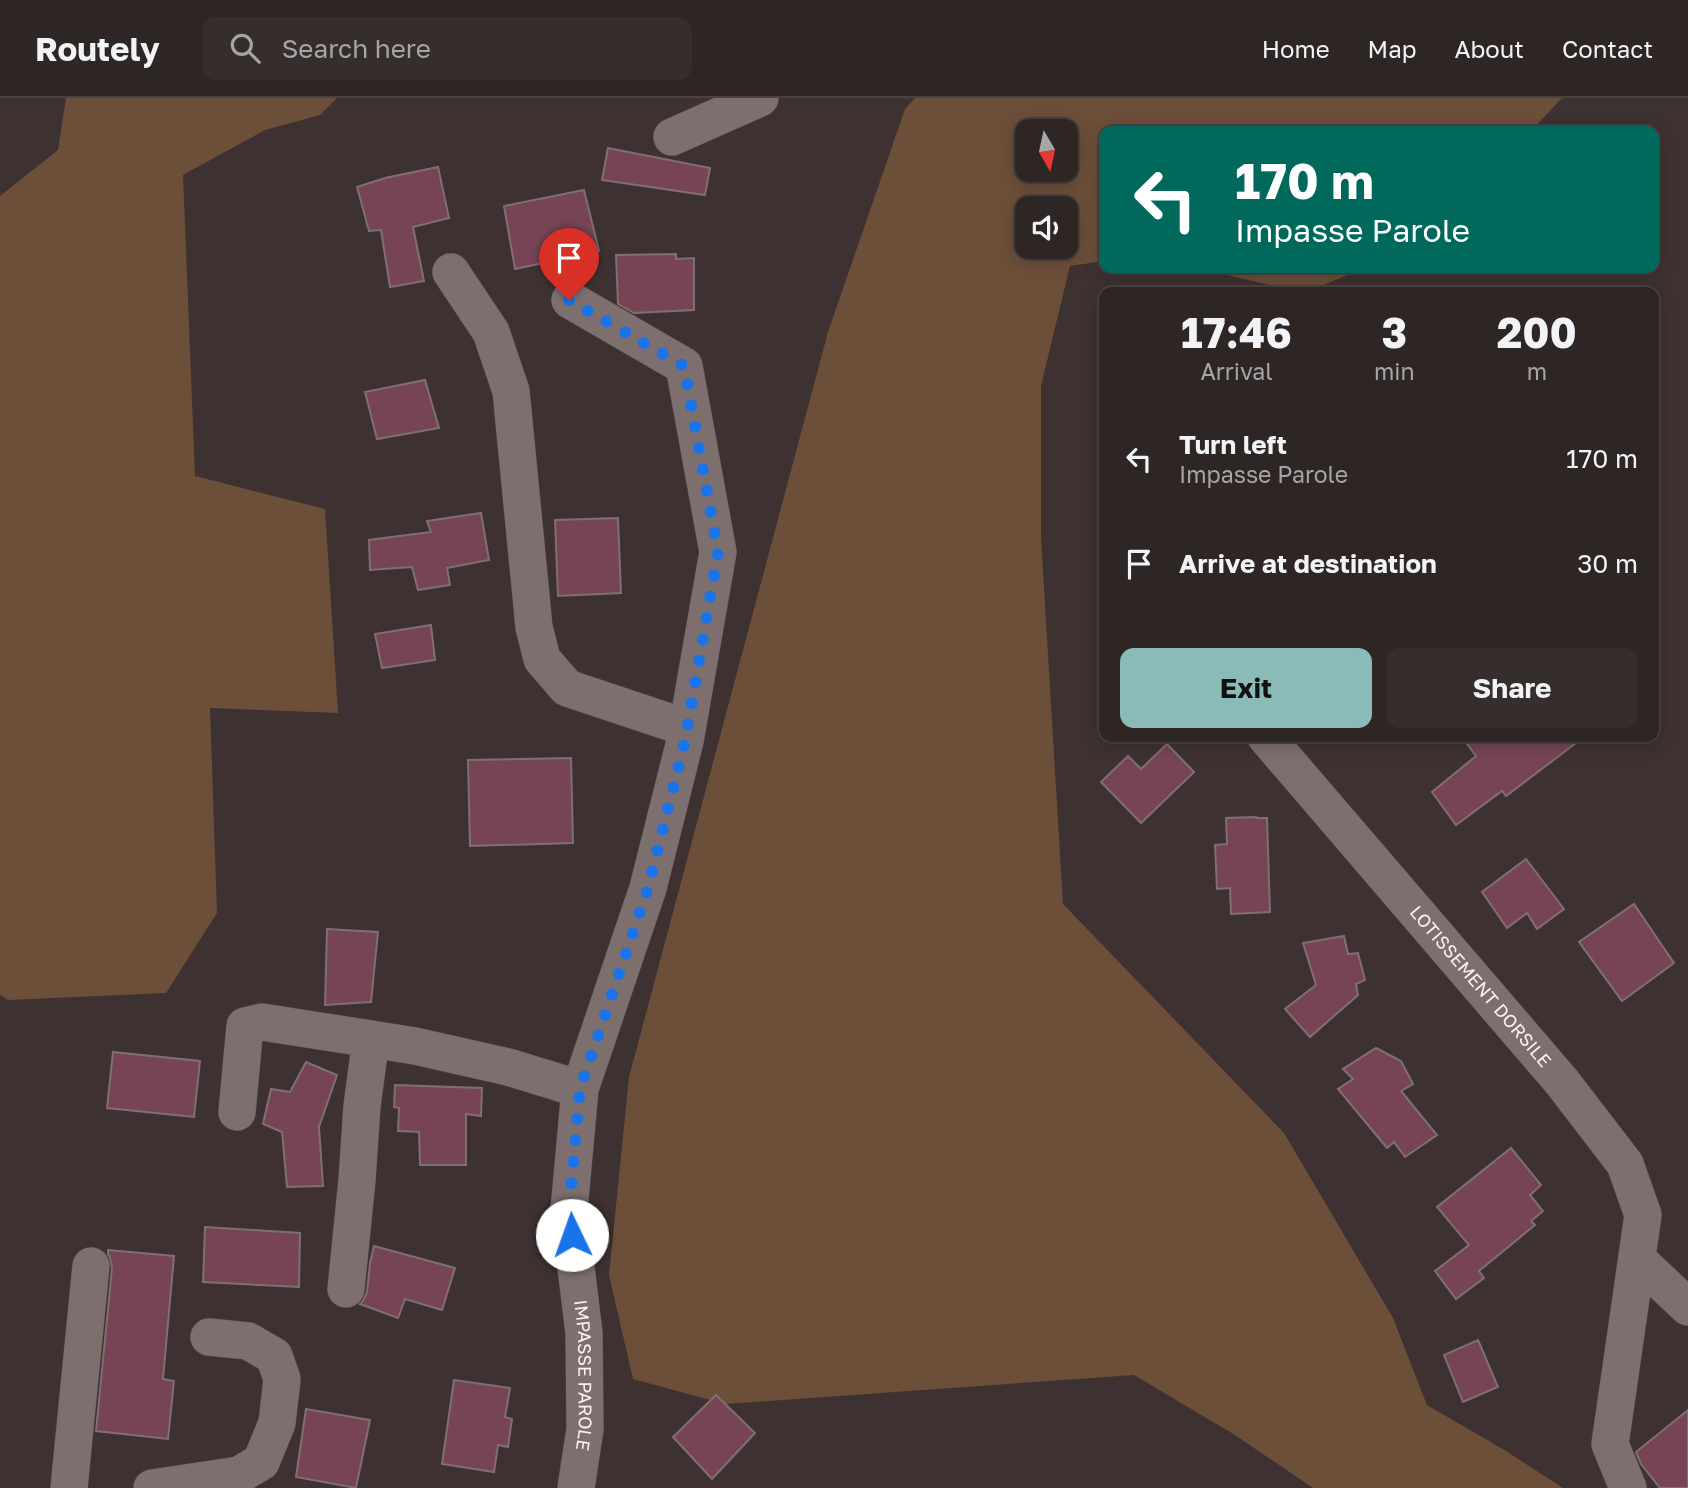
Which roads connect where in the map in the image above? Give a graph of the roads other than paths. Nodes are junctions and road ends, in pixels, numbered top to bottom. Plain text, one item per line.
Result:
1 (760, 98) edge
2 (672, 137) dead end
3 (451, 272) dead end
4 (569, 300) dead end
5 (687, 728) junction
6 (1270, 742) edge
7 (371, 1039) junction
8 (580, 1089) junction
9 (237, 1112) dead end
10 (1637, 1259) junction
11 (90, 1266) dead end
12 (346, 1289) dead end
13 (1688, 1307) edge
14 (209, 1336) dead end
15 (69, 1488) edge
16 (152, 1488) edge
17 (576, 1488) edge
18 (1628, 1488) edge

1 - 2 street
3 - 5 street
4 - 5 street, IMPASSE PAROLE
5 - 8 street, IMPASSE PAROLE
6 - 10 street, LOTISSEMENT DORSILE
7 - 8 street
7 - 9 street
7 - 12 street
8 - 17 street, IMPASSE PAROLE
10 - 13 street
10 - 18 street, LOTISSEMENT DORSILE
11 - 15 street
14 - 16 street

